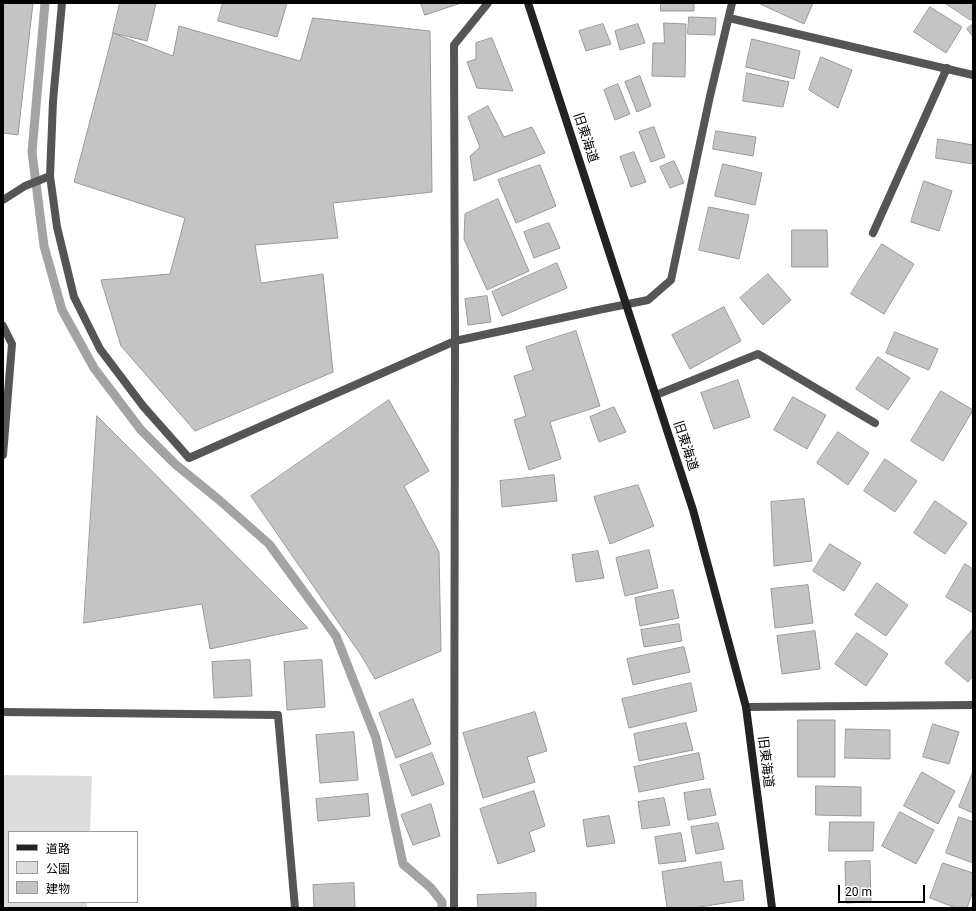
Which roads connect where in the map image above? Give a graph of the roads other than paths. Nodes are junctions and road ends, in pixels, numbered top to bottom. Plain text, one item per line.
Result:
1 (62, 3) edge
2 (488, 3) edge
3 (528, 3) edge
4 (732, 3) edge
5 (729, 18) junction
6 (946, 68) junction
7 (973, 74) edge
8 (50, 176) junction
9 (3, 200) edge
10 (873, 233) dead end
11 (626, 304) junction
12 (3, 326) edge
13 (455, 341) junction
14 (656, 395) junction
15 (875, 423) dead end
16 (4, 435) edge
17 (3, 455) edge
18 (973, 705) edge
19 (746, 707) junction
20 (3, 712) edge
21 (295, 908) edge
22 (454, 908) edge
23 (772, 908) edge

1 - 8 street
2 - 13 street
3 - 11 street, 旧東海道
4 - 5 street
5 - 6 street
5 - 11 street
6 - 7 street
6 - 10 street
8 - 9 street
8 - 13 street
11 - 13 street
11 - 14 street, 旧東海道
12 - 16 street
13 - 22 street
14 - 15 street
14 - 19 street, 旧東海道
16 - 17 street
18 - 19 street
19 - 23 street, 旧東海道
20 - 21 street

